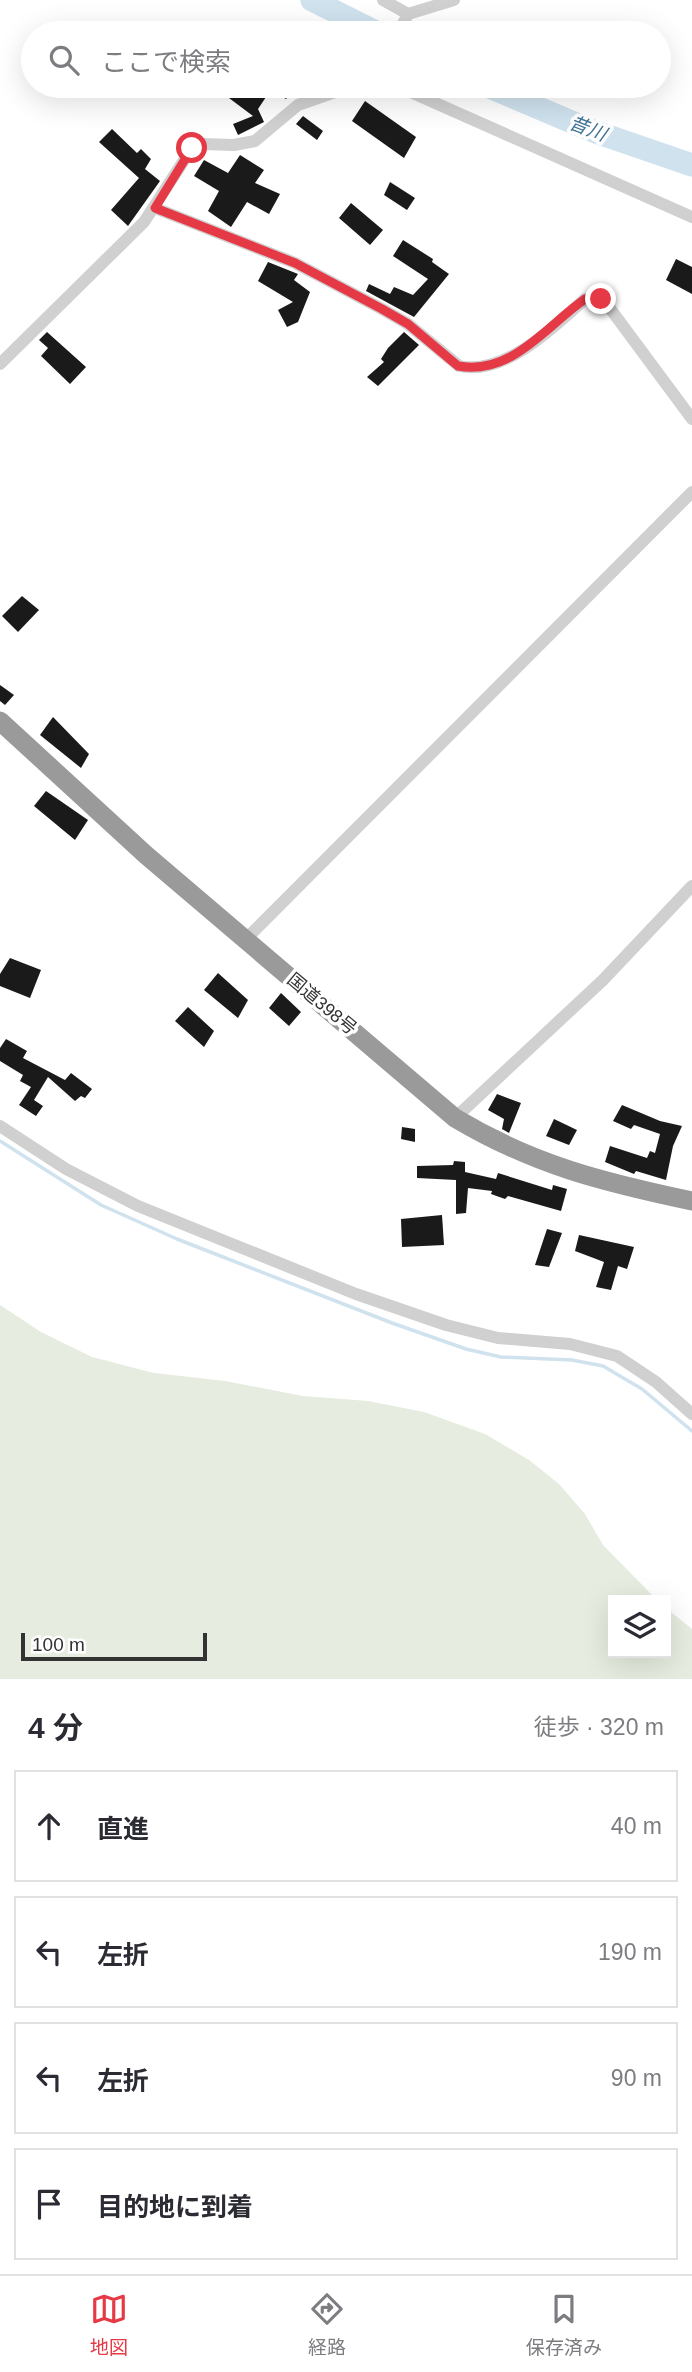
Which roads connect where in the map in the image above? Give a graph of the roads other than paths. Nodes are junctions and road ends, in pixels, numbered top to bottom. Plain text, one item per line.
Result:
1 (383, 0) edge
2 (454, 0) edge
3 (408, 14) junction
4 (404, 21) edge
5 (318, 98) edge
6 (424, 98) edge
7 (155, 208) junction
8 (692, 217) edge
9 (0, 364) edge
10 (692, 419) edge
11 (692, 492) edge
12 (0, 722) edge
13 (692, 886) edge
14 (246, 940) junction
15 (454, 1118) junction
16 (0, 1126) edge
17 (692, 1201) edge
18 (692, 1413) edge

1 - 3 street
2 - 3 street
3 - 4 street
5 - 7 street
6 - 8 street
7 - 9 street
7 - 10 street
11 - 14 street
12 - 14 highway, 国道398号
13 - 15 street
14 - 15 highway, 国道398号
15 - 17 highway, 国道398号
16 - 18 street

